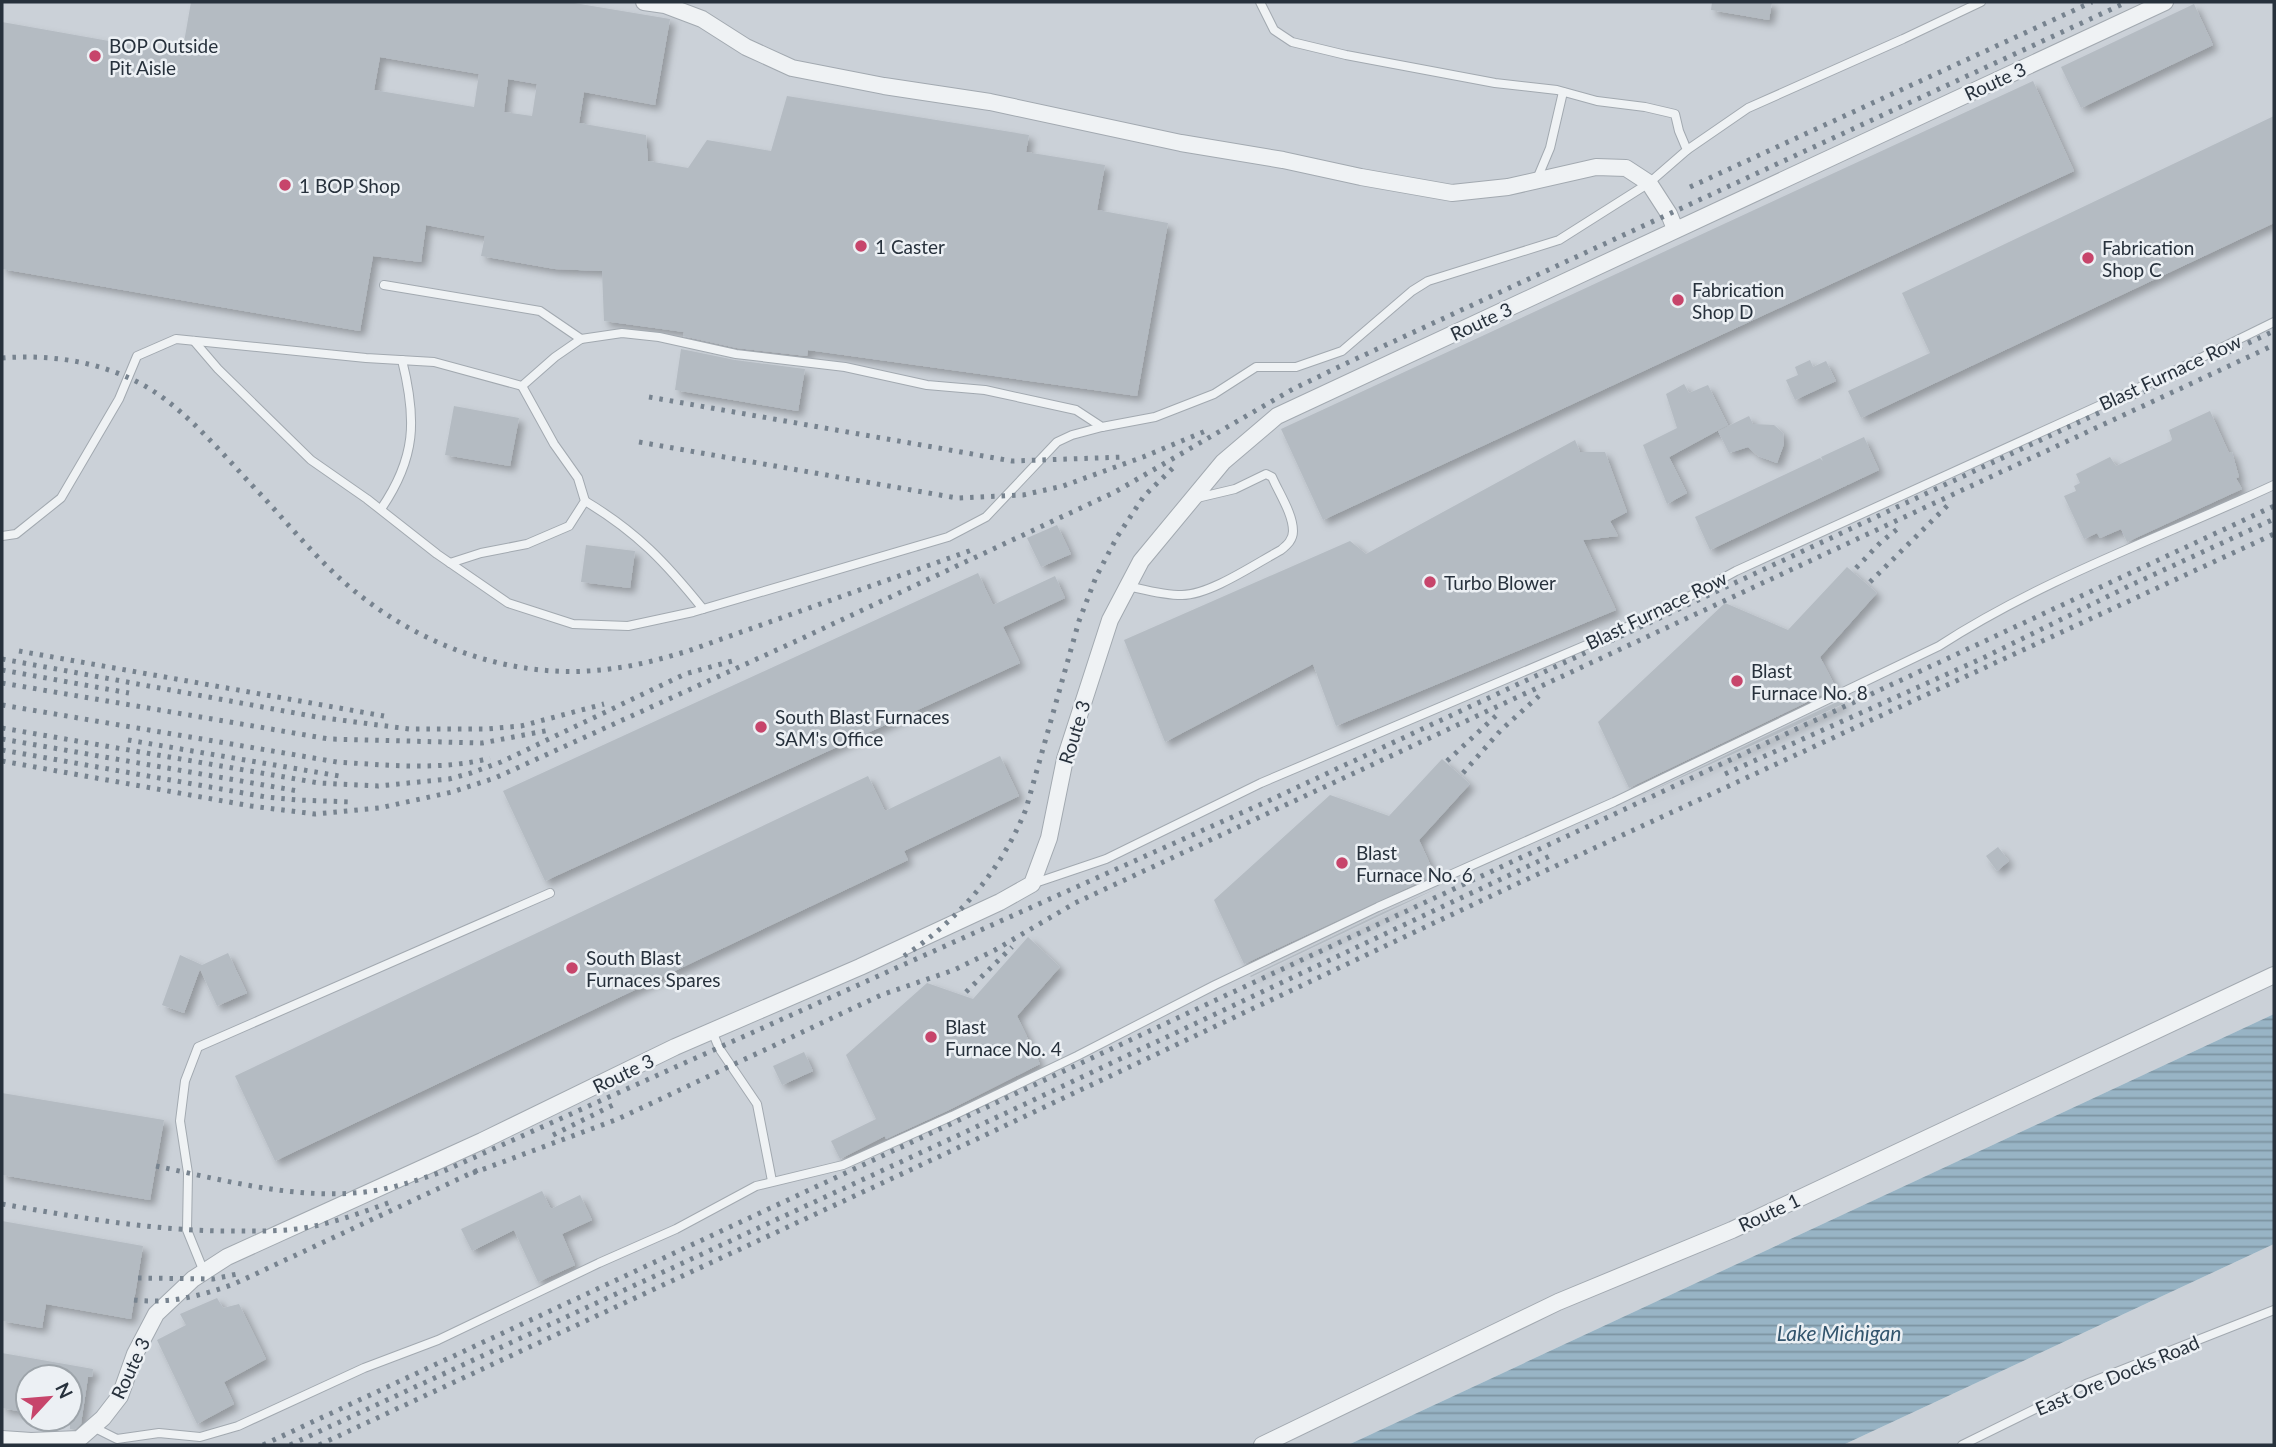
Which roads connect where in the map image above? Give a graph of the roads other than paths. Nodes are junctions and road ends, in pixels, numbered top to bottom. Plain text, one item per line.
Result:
1 (644, 2) edge
2 (1260, 2) edge
3 (1981, 2) edge
4 (2165, 2) edge
5 (1563, 92) junction
6 (1687, 150) junction
7 (1537, 179) junction
8 (1649, 183) junction
9 (1675, 229) junction
10 (384, 285) dead end
11 (2274, 322) edge
12 (581, 339) junction
13 (194, 341) junction
14 (402, 360) junction
15 (522, 386) junction
16 (1102, 427) junction
17 (2274, 485) edge
18 (1190, 500) junction
19 (585, 501) junction
20 (381, 509) junction
21 (2, 536) edge
22 (450, 563) junction
23 (1128, 586) junction
24 (703, 609) junction
25 (1032, 884) junction
26 (550, 893) dead end
27 (2274, 975) edge
28 (712, 1031) junction
29 (772, 1181) junction
30 (204, 1272) junction
31 (2274, 1310) edge
32 (93, 1427) junction
33 (2, 1439) edge
34 (1262, 1445) edge
35 (1962, 1445) edge

1 - 7 street
2 - 5 lane
3 - 6 lane
4 - 9 street, Route 3
5 - 6 lane
5 - 7 lane
6 - 8 lane
7 - 8 street
8 - 9 street
8 - 16 lane
9 - 18 street, Route 3
10 - 12 lane
11 - 25 lane, Blast Furnace Row
12 - 15 lane
12 - 16 lane
13 - 14 lane
13 - 20 lane
13 - 21 lane
14 - 15 lane
14 - 20 lane
15 - 19 lane
16 - 24 lane
17 - 29 lane
18 - 23 street, Route 3
18 - 23 lane
19 - 22 lane
19 - 24 lane
20 - 22 lane
22 - 24 lane
23 - 25 street, Route 3
25 - 28 street, Route 3
26 - 30 lane
27 - 34 street, Route 1
28 - 29 lane
28 - 30 street, Route 3
29 - 32 lane
30 - 32 street, Route 3
31 - 35 lane, East Ore Docks Road
32 - 33 street, Route 3

